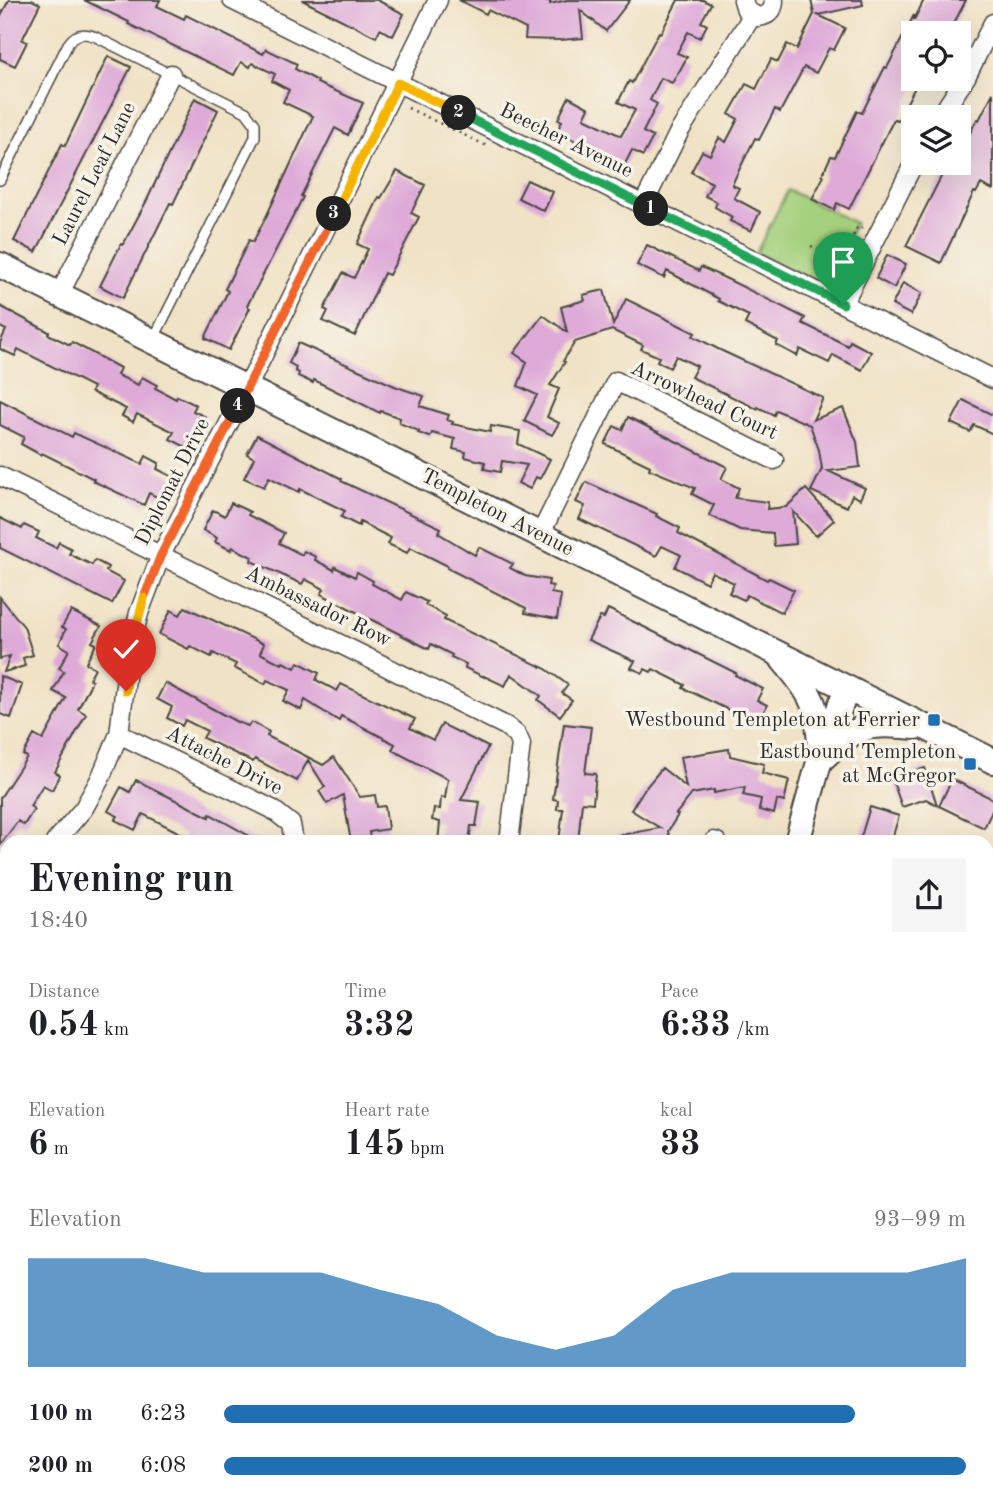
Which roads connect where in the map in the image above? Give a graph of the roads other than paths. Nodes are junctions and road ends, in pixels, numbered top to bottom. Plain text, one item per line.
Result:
1 (232, 0) edge
2 (438, 0) edge
3 (774, 0) edge
4 (748, 8) edge
5 (993, 23) edge
6 (171, 74) junction
7 (398, 83) junction
8 (948, 105) edge
9 (908, 175) edge
10 (0, 180) edge
11 (643, 205) junction
12 (0, 265) edge
13 (60, 295) junction
14 (843, 304) junction
15 (153, 341) junction
16 (993, 379) edge
17 (247, 388) junction
18 (774, 460) dead end
19 (0, 476) edge
20 (540, 535) junction
21 (161, 555) junction
22 (779, 654) junction
23 (847, 688) junction
24 (929, 728) junction
25 (119, 734) junction
26 (821, 760) junction
27 (993, 761) edge
28 (61, 835) edge
29 (292, 835) edge
30 (510, 835) edge
31 (799, 835) edge

1 - 7 street, Beecher Avenue
2 - 7 street, Diplomat Drive
3 - 4 street
4 - 11 street
5 - 8 street
6 - 10 lane
6 - 13 street, Laurel Leaf Lane
6 - 15 lane
7 - 11 street, Beecher Avenue
7 - 17 street, Diplomat Drive
9 - 14 street
11 - 14 street, Beecher Avenue
12 - 13 street, Templeton Avenue
13 - 15 street, Templeton Avenue
14 - 16 street, Beecher Avenue
15 - 17 street, Templeton Avenue
17 - 20 street, Templeton Avenue
17 - 21 street, Diplomat Drive
18 - 20 street, Arrowhead Court
19 - 21 street, Ambassador Row
20 - 22 street, Templeton Avenue
21 - 25 street, Diplomat Drive
21 - 30 street, Ambassador Row
22 - 23 street, Templeton Avenue
22 - 26 street
23 - 24 street, Templeton Avenue
23 - 26 street
24 - 26 street
24 - 27 street, Templeton Avenue
25 - 28 street, Diplomat Drive
25 - 29 street, Attache Drive
26 - 31 street

